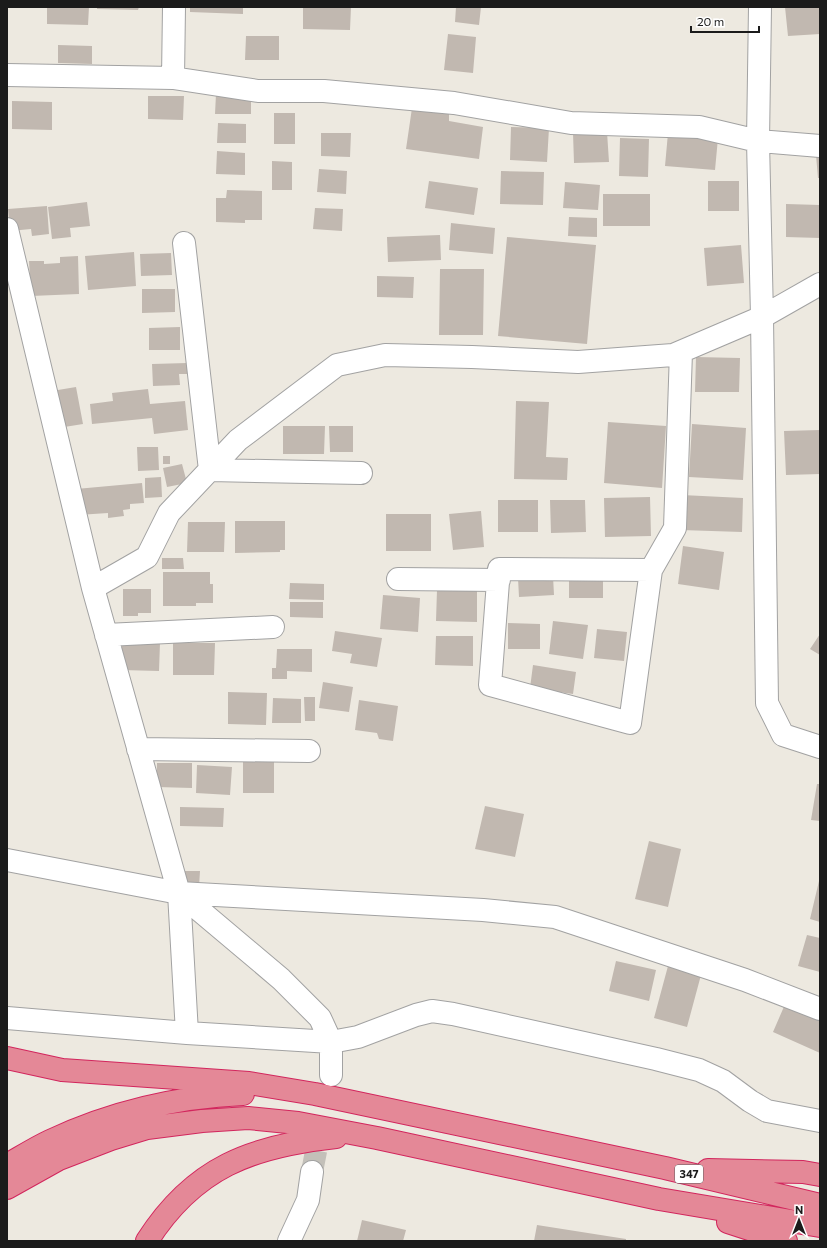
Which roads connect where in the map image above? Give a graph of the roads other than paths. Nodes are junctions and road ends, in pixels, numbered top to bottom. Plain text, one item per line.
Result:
1 (174, 7) edge
2 (760, 7) edge
3 (7, 75) edge
4 (173, 78) junction
5 (758, 141) junction
6 (820, 146) edge
7 (7, 229) edge
8 (184, 242) dead end
9 (820, 284) edge
10 (762, 317) junction
11 (681, 352) junction
12 (210, 470) junction
13 (361, 473) dead end
14 (651, 570) junction
15 (398, 579) dead end
16 (499, 580) junction
17 (93, 588) junction
18 (273, 627) dead end
19 (106, 635) junction
20 (820, 747) edge
21 (138, 749) junction
22 (309, 751) dead end
23 (7, 860) edge
24 (179, 893) junction
25 (820, 1009) edge
26 (7, 1018) edge
27 (187, 1033) junction
28 (331, 1042) junction
29 (7, 1058) edge
30 (331, 1075) tunnel mouth
31 (315, 1094) junction
32 (820, 1122) edge
33 (377, 1138) junction
34 (7, 1165) edge
35 (665, 1168) junction
36 (312, 1172) tunnel mouth
37 (820, 1175) edge
38 (7, 1188) edge
39 (659, 1199) junction
40 (820, 1205) edge
41 (820, 1226) edge
42 (147, 1241) edge
43 (289, 1241) edge
44 (786, 1241) edge

1 - 4 street
2 - 5 street
3 - 4 street
4 - 5 street
5 - 6 street
5 - 10 street
7 - 17 street
8 - 12 street
9 - 10 street
10 - 11 street
10 - 20 street
11 - 12 street
11 - 14 street
12 - 13 street
12 - 17 street
14 - 16 street
14 - 16 street
15 - 16 street
17 - 19 street
18 - 19 street
19 - 21 street
21 - 22 street
21 - 24 street
23 - 24 street
24 - 25 street
24 - 27 street
24 - 28 street
26 - 27 street
27 - 28 street
28 - 30 street
28 - 32 street
29 - 31 highway
31 - 34 highway
31 - 35 highway, 347
33 - 38 highway
33 - 39 highway
33 - 42 highway
35 - 37 highway
35 - 40 highway, 347
36 - 43 street
39 - 41 highway
39 - 44 highway

